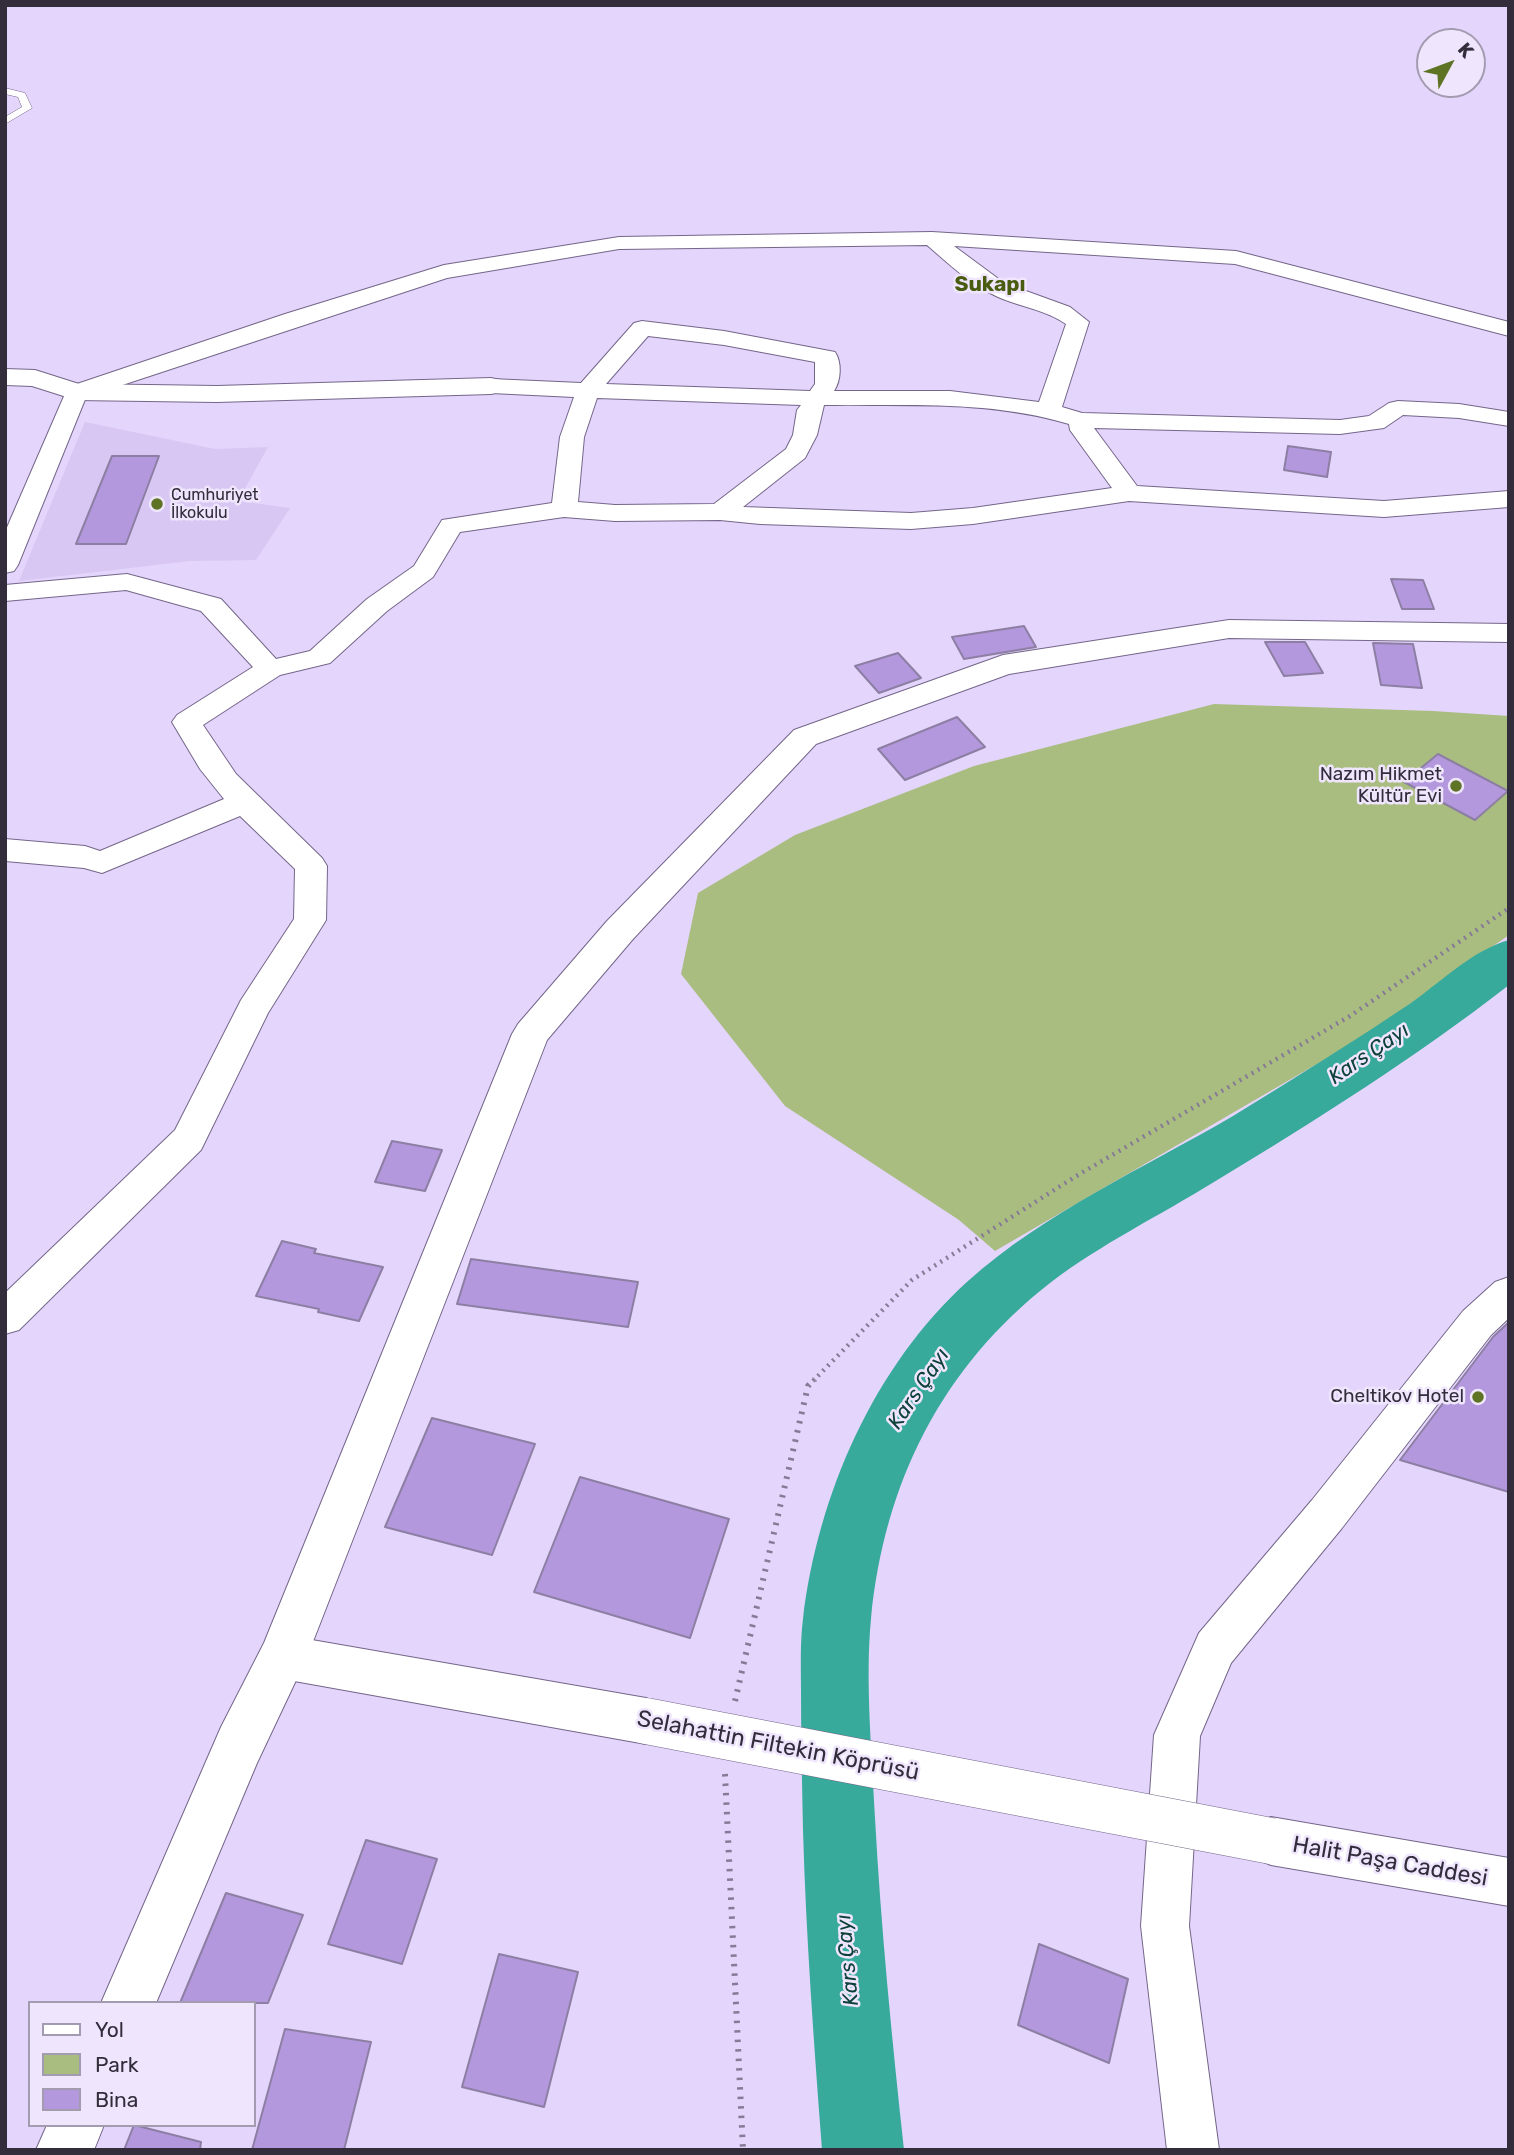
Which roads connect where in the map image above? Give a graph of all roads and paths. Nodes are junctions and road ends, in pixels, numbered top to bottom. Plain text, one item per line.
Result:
1 (5, 91) edge
2 (5, 121) edge
3 (932, 238) junction
4 (1509, 329) edge
5 (5, 377) edge
6 (491, 386) joint
7 (587, 390) junction
8 (76, 392) junction
9 (817, 398) junction
10 (1049, 409) junction
11 (1509, 419) edge
12 (1080, 420) junction
13 (1129, 493) junction
14 (1509, 499) edge
15 (564, 509) junction
16 (720, 512) junction
17 (5, 565) edge
18 (5, 593) edge
19 (1509, 633) edge
20 (270, 669) junction
21 (244, 803) junction
22 (5, 850) edge
23 (1509, 908) edge
24 (1509, 1293) edge
25 (5, 1318) edge
26 (283, 1657) junction
27 (733, 1711) dead end
28 (724, 1765) dead end
29 (1271, 1841) joint
30 (1509, 1882) edge
31 (129, 2001) edge
32 (75, 2127) edge
33 (65, 2150) edge
34 (743, 2150) edge
35 (1193, 2150) edge

1 - 2 lane
3 - 4 street
3 - 8 street
3 - 10 street
5 - 8 street
6 - 7 street
6 - 8 street
7 - 9 street
7 - 9 street
7 - 15 street
8 - 17 street
9 - 10 street
9 - 16 street
10 - 12 street
11 - 12 street
12 - 13 street
13 - 14 street
13 - 16 street
15 - 16 street
15 - 20 street
18 - 20 street
19 - 26 street
20 - 21 street
21 - 22 street
21 - 25 street
23 - 27 path
24 - 35 street
26 - 29 street, Selahattin Filtekin Köprüsü, bridge
26 - 31 street
28 - 34 path
29 - 30 street, Halit Paşa Caddesi
32 - 33 street

